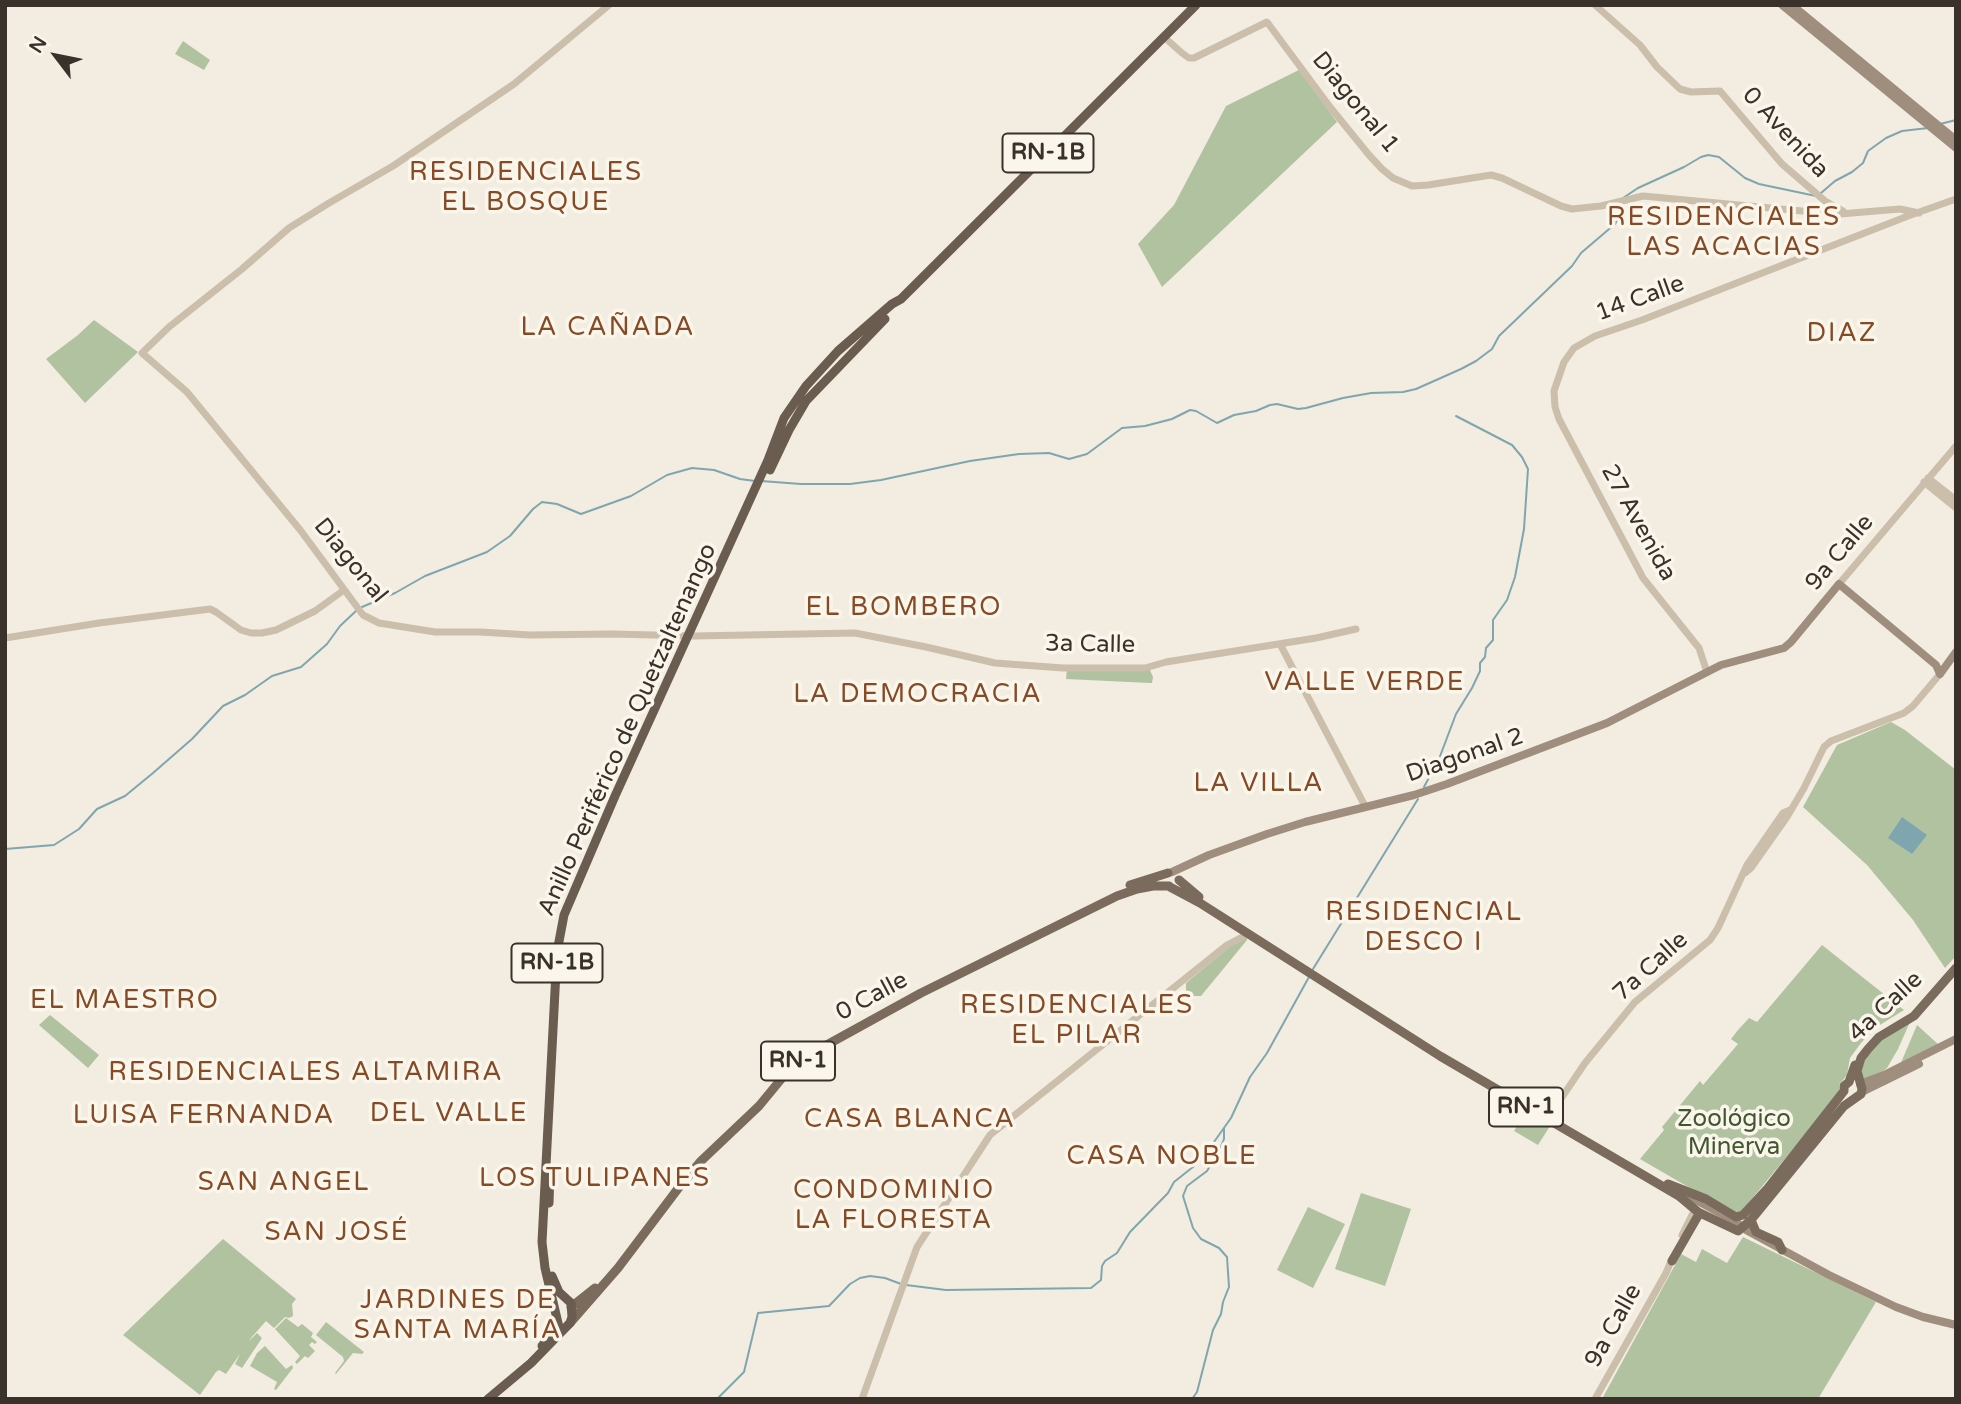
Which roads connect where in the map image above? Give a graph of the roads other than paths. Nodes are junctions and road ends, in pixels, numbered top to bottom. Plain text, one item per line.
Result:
1 (609, 5) edge
2 (1196, 5) edge
3 (1595, 5) edge
4 (1782, 5) edge
5 (1792, 5) edge
6 (1164, 37) junction
7 (1931, 124) junction
8 (1943, 133) junction
9 (1956, 141) edge
10 (1956, 148) edge
11 (1956, 199) edge
12 (1854, 212) junction
13 (1919, 213) junction
14 (1556, 385) joint
15 (1956, 446) edge
16 (1926, 480) junction
17 (1956, 500) edge
18 (1956, 508) edge
19 (1837, 586) junction
20 (344, 590) junction
21 (1356, 629) dead end
22 (692, 636) junction
23 (5, 638) edge
24 (1280, 644) junction
25 (1956, 652) edge
26 (1738, 660) joint
27 (1707, 672) junction
28 (1940, 674) junction
29 (1366, 806) junction
30 (1175, 875) junction
31 (1170, 887) junction
32 (1231, 923) junction
33 (1248, 934) junction
34 (1227, 944) junction
35 (1956, 966) edge
36 (1311, 973) junction
37 (1956, 1039) edge
38 (1956, 1045) edge
39 (1849, 1082) junction
40 (1860, 1086) junction
41 (1844, 1091) junction
42 (1852, 1099) junction
43 (1550, 1115) junction
44 (1673, 1187) junction
45 (1773, 1187) junction
46 (1700, 1212) junction
47 (1745, 1226) junction
48 (1782, 1250) joint
49 (1672, 1261) joint
50 (1666, 1273) junction
51 (1829, 1275) junction
52 (569, 1303) junction
53 (561, 1323) junction
54 (1956, 1325) edge
55 (479, 1399) edge
56 (488, 1399) edge
57 (862, 1399) edge
58 (1595, 1399) edge

1 - 20 street, Diagonal
2 - 6 highway, Anillo Periférico de Quetzaltenango / RN-1B
3 - 12 street, 0 Avenida
4 - 7 main road
5 - 7 main road
6 - 12 street, Diagonal 1
6 - 22 highway, Anillo Periférico de Quetzaltenango / RN-1B
7 - 8 main road
8 - 9 main road
8 - 10 main road
11 - 13 street, 14 Calle
12 - 13 street, Diagonal 1
13 - 14 street, 14 Calle
14 - 27 street, 27 Avenida
15 - 16 street, 9a Calle
16 - 17 street
16 - 18 street
16 - 19 street, 9a Calle
19 - 26 main road, 9a Calle
19 - 28 main road
20 - 22 street, Diagonal
20 - 23 street
21 - 24 street, 3a Calle
22 - 24 street, 3a Calle
22 - 52 highway, Anillo Periférico de Quetzaltenango / RN-1B
22 - 53 highway, Anillo Periférico de Quetzaltenango / RN-1B
24 - 29 street
25 - 28 main road, 7a Calle
26 - 27 main road, Diagonal 2
27 - 29 main road, Diagonal 2
28 - 43 street, 7a Calle
29 - 30 main road, Diagonal 2
30 - 31 main road
30 - 36 main road, RN-1
30 - 52 main road, 0 Calle / RN-1
31 - 32 main road, RN-1
31 - 53 main road, 0 Calle / RN-1
32 - 33 main road, RN-1
32 - 34 street
33 - 34 street
33 - 36 main road, RN-1
34 - 57 street
35 - 39 main road, 4a Calle
35 - 40 main road, 4a Calle
36 - 43 main road
36 - 46 main road, RN-1
37 - 40 main road
38 - 40 main road
39 - 40 main road
39 - 41 main road
40 - 42 main road
41 - 42 main road
41 - 45 main road
42 - 45 main road
43 - 44 main road
44 - 45 main road
44 - 47 main road
45 - 46 main road
45 - 47 main road
46 - 47 main road, RN-1
46 - 49 main road
46 - 50 street, 9a Calle
47 - 48 main road
47 - 51 main road
48 - 51 main road
49 - 50 street, 9a Calle
50 - 58 street, 9a Calle
51 - 54 main road
52 - 53 highway
53 - 55 highway, RN-1
53 - 56 highway, RN-1

